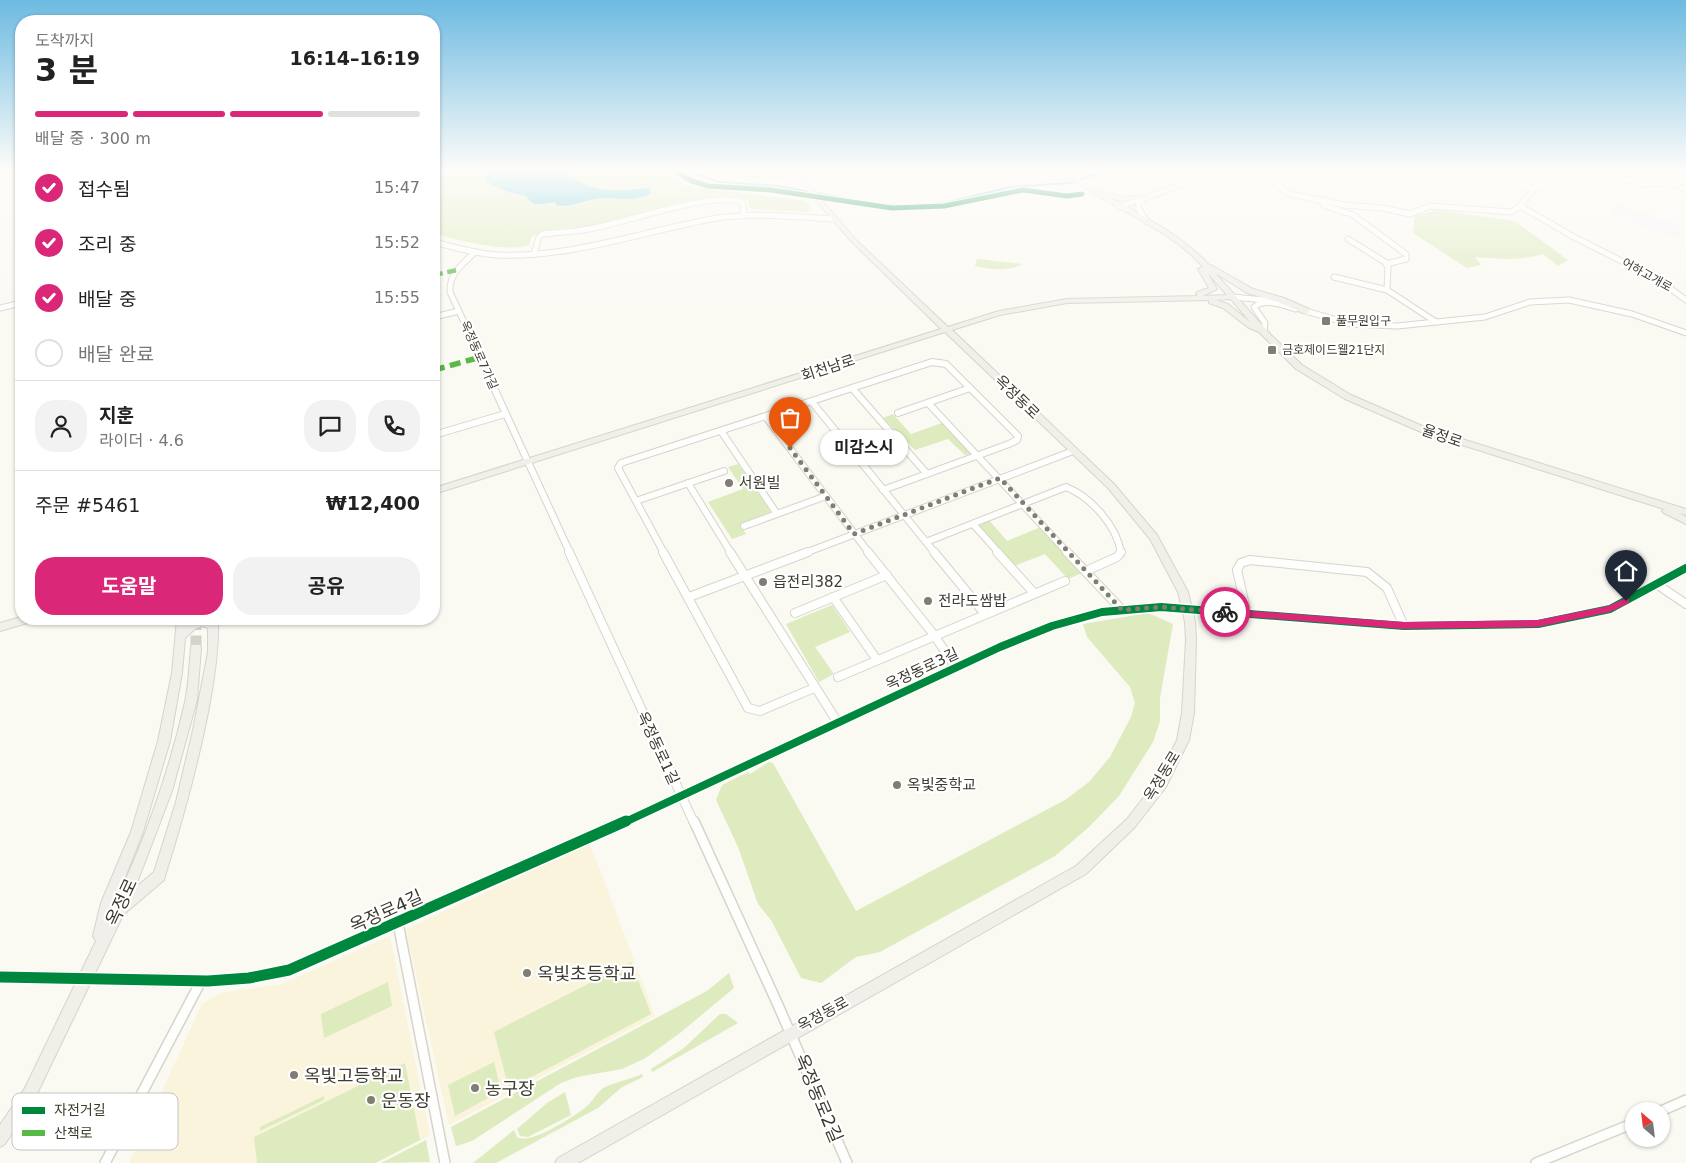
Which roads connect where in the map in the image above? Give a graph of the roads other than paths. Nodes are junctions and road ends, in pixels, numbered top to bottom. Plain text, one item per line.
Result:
1 (606, 224) edge
2 (688, 224) edge
3 (839, 224) edge
4 (1150, 224) edge
5 (1365, 224) edge
6 (1552, 224) edge
7 (1348, 239) dead end
8 (440, 243) edge
9 (475, 252) junction
10 (534, 254) junction
11 (1196, 255) junction
12 (1205, 264) junction
13 (1386, 264) junction
14 (1334, 277) dead end
15 (1387, 290) junction
16 (1233, 297) junction
17 (1177, 298) junction
18 (1686, 300) edge
19 (15, 304) edge
20 (0, 308) edge
21 (459, 311) junction
22 (1306, 311) junction
23 (440, 316) edge
24 (1436, 322) junction
25 (947, 330) junction
26 (1686, 333) edge
27 (1264, 334) junction
28 (852, 388) junction
29 (970, 388) junction
30 (812, 402) junction
31 (928, 403) junction
32 (898, 413) dead end
33 (505, 414) junction
34 (766, 417) junction
35 (721, 431) junction
36 (440, 433) edge
37 (1073, 451) junction
38 (978, 455) junction
39 (527, 463) junction
40 (724, 471) dead end
41 (927, 474) junction
42 (1000, 478) junction
43 (688, 483) junction
44 (440, 490) edge
45 (883, 490) junction
46 (826, 496) junction
47 (1634, 496) junction
48 (636, 501) junction
49 (1024, 504) junction
50 (1686, 505) edge
51 (1686, 512) edge
52 (777, 514) junction
53 (903, 516) junction
54 (1686, 521) edge
55 (973, 524) junction
56 (744, 526) dead end
57 (854, 534) junction
58 (926, 542) junction
59 (1686, 568) edge
60 (1086, 571) junction
61 (887, 575) junction
62 (745, 576) junction
63 (1065, 581) dead end
64 (1658, 585) junction
65 (1034, 593) junction
66 (689, 597) junction
67 (833, 597) junction
68 (1686, 604) edge
69 (1187, 608) junction
70 (1122, 610) junction
71 (795, 613) dead end
72 (985, 614) junction
73 (1247, 614) junction
74 (15, 623) edge
75 (182, 625) edge
76 (193, 625) edge
77 (213, 625) edge
78 (1404, 626) junction
79 (0, 627) edge
80 (934, 635) junction
81 (181, 636) junction
82 (196, 648) tunnel mouth
83 (877, 660) junction
84 (956, 668) junction
85 (838, 677) dead end
86 (814, 688) junction
87 (838, 723) junction
88 (681, 797) junction
89 (116, 913) junction
90 (398, 923) junction
91 (96, 954) junction
92 (0, 977) edge
93 (87, 978) junction
94 (200, 983) junction
95 (791, 1032) junction
96 (30, 1093) edge
97 (142, 1093) edge
98 (1686, 1100) edge
99 (1670, 1107) edge
100 (12, 1121) edge
101 (1625, 1127) edge
102 (0, 1139) edge
103 (112, 1150) edge
104 (105, 1163) edge
105 (445, 1163) edge
106 (563, 1163) edge
107 (847, 1163) edge
108 (1536, 1163) edge

1 - 10 street
2 - 10 street
3 - 25 main road, 옥정동로
4 - 11 main road
5 - 13 street
6 - 18 street, 어하고개로
7 - 13 street
8 - 9 street
9 - 10 street
9 - 21 street, 옥정동로7가길
11 - 12 main road
11 - 17 main road
12 - 16 main road, 율정로
12 - 22 main road
13 - 15 street
14 - 15 street
15 - 24 street
16 - 17 main road, 회천남로
16 - 22 street
16 - 27 main road, 율정로
17 - 25 main road, 회천남로
17 - 27 main road
19 - 20 street
21 - 23 street
21 - 33 street, 옥정동로7가길
22 - 24 street
22 - 27 street
24 - 26 street
25 - 37 main road, 옥정동로
25 - 39 main road, 회천남로
27 - 47 main road, 율정로
28 - 29 street
28 - 30 street
28 - 41 street
29 - 31 street
29 - 38 street
30 - 34 street
30 - 45 street
31 - 32 street
31 - 38 street
33 - 36 street
33 - 39 street, 옥정동로7가길
34 - 35 street
34 - 46 street
35 - 48 street
35 - 52 street
37 - 42 street
37 - 69 main road, 옥정동로
38 - 41 street
38 - 42 street
39 - 44 main road, 회천남로
39 - 88 street, 옥정동로1길
40 - 43 street
41 - 45 street
42 - 49 street
42 - 53 street
43 - 48 street
43 - 62 street
45 - 53 street
46 - 52 street
46 - 57 street
47 - 50 main road
47 - 51 main road, 율정로
47 - 54 main road
48 - 66 street
49 - 55 street
49 - 60 street
49 - 60 street
52 - 56 street
53 - 57 street
53 - 58 street
55 - 58 street
55 - 65 street
57 - 61 street
57 - 62 street
58 - 72 street
59 - 64 street, 옥정동로3길
60 - 70 street
61 - 67 street
61 - 80 street
62 - 66 street
62 - 86 street
63 - 65 street
64 - 68 street
64 - 78 street, 옥정동로3길
65 - 72 street
66 - 86 street
67 - 71 street
67 - 83 street
69 - 70 street, 옥정동로3길
69 - 73 street, 옥정동로3길
69 - 95 main road, 옥정동로
70 - 84 street, 옥정동로3길
72 - 80 street
73 - 78 street, 옥정동로3길
73 - 78 street
74 - 79 main road
75 - 81 main road
76 - 81 main road
77 - 89 main road
80 - 83 street
80 - 84 street
81 - 91 main road
82 - 89 main road, 옥정로
83 - 85 street
84 - 87 street, 옥정동로3길
86 - 87 street
87 - 88 street, 옥정동로3길
88 - 90 street, 옥정로4길
88 - 95 street, 옥정동로1길
89 - 91 main road, 옥정로
90 - 94 street, 옥정로4길
90 - 105 street
91 - 93 main road, 옥정로
92 - 93 street, 옥정로4길
93 - 94 street, 옥정로4길
93 - 96 main road, 옥정로
94 - 97 street
95 - 106 main road, 옥정동로
95 - 107 street, 옥정동로2길
98 - 99 street
100 - 102 main road, 옥정로
101 - 108 street
103 - 104 street

